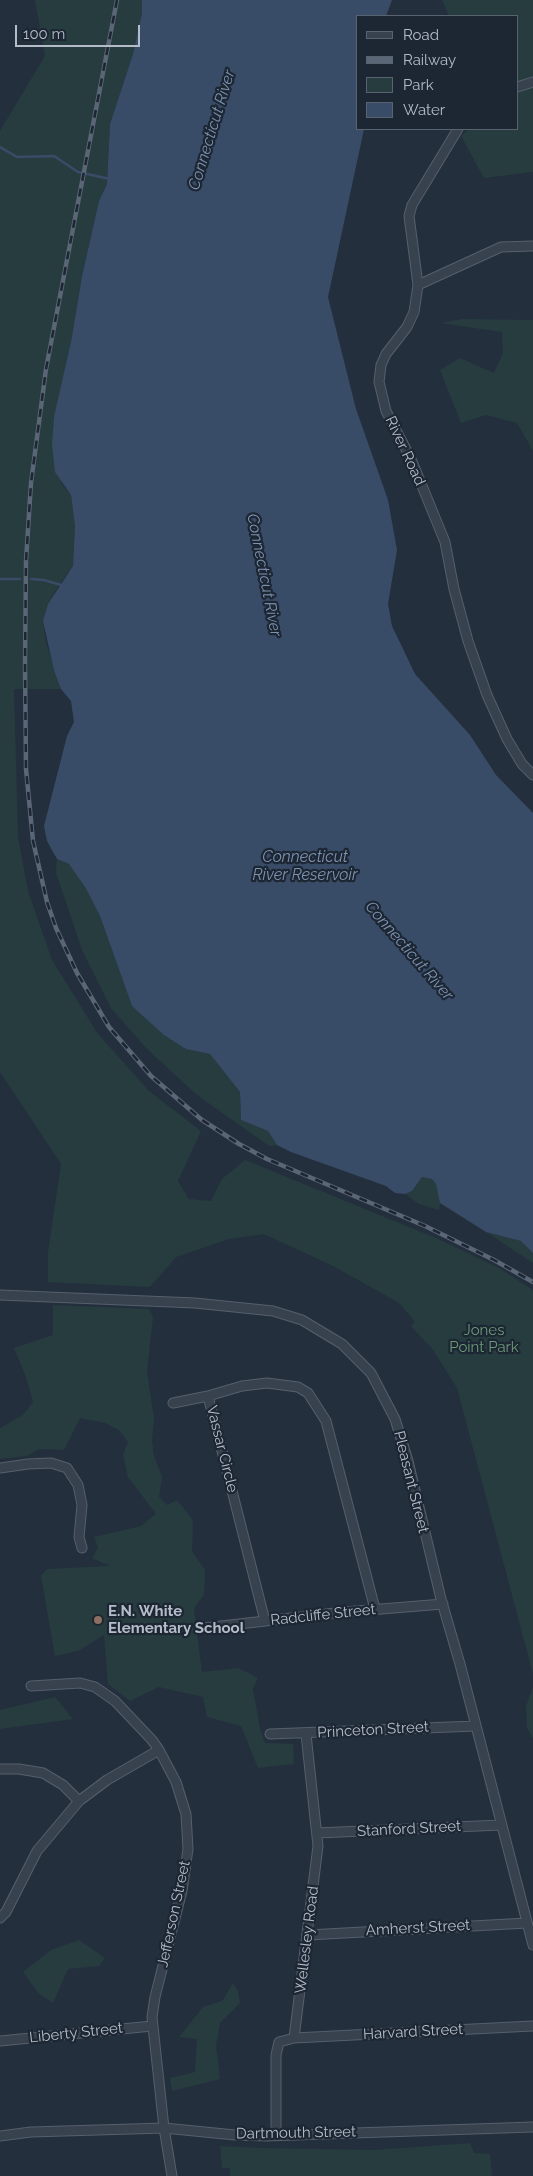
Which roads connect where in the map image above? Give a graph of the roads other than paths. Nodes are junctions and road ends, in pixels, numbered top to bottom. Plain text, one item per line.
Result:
1 (533, 82) edge
2 (518, 87) edge
3 (457, 130) edge
4 (533, 246) edge
5 (418, 285) junction
6 (533, 775) edge
7 (0, 1295) edge
8 (208, 1396) junction
9 (173, 1403) dead end
10 (0, 1468) edge
11 (82, 1548) dead end
12 (443, 1604) junction
13 (376, 1609) junction
14 (264, 1620) junction
15 (204, 1628) dead end
16 (31, 1686) dead end
17 (476, 1726) junction
18 (270, 1734) dead end
19 (306, 1734) junction
20 (159, 1750) junction
21 (0, 1769) edge
22 (80, 1801) junction
23 (501, 1825) junction
24 (317, 1833) junction
25 (0, 1918) edge
26 (527, 1923) junction
27 (308, 1935) junction
28 (533, 1945) edge
29 (152, 2026) junction
30 (533, 2026) edge
31 (294, 2038) junction
32 (0, 2041) edge
33 (533, 2127) edge
34 (164, 2128) junction
35 (276, 2134) junction
36 (0, 2136) edge
37 (172, 2176) edge

1 - 2 street
3 - 5 street, River Road
4 - 5 street
5 - 6 street, River Road
7 - 12 street, Pleasant Street
8 - 9 street
8 - 13 street, Vassar Circle
8 - 14 street, Vassar Circle
10 - 11 street
12 - 13 street, Radcliffe Street
12 - 17 street, Pleasant Street
13 - 14 street, Radcliffe Street
14 - 15 street, Radcliffe Street
16 - 20 street, Jefferson Street
17 - 19 street, Princeton Street
17 - 23 street, Pleasant Street
18 - 19 street, Princeton Street
19 - 24 street, Wellesley Road
20 - 22 street
20 - 29 street, Jefferson Street
21 - 22 street
22 - 25 street
23 - 24 street, Stanford Street
23 - 26 street, Pleasant Street
24 - 27 street, Wellesley Road
26 - 27 street, Amherst Street
26 - 28 street, Pleasant Street
27 - 31 street, Wellesley Road
29 - 32 street, Liberty Street
29 - 34 street, Jefferson Street
30 - 31 street, Harvard Street
31 - 35 street
33 - 35 street, Dartmouth Street
34 - 35 street, Dartmouth Street
34 - 36 street, Dartmouth Street
34 - 37 street, Jefferson Street

